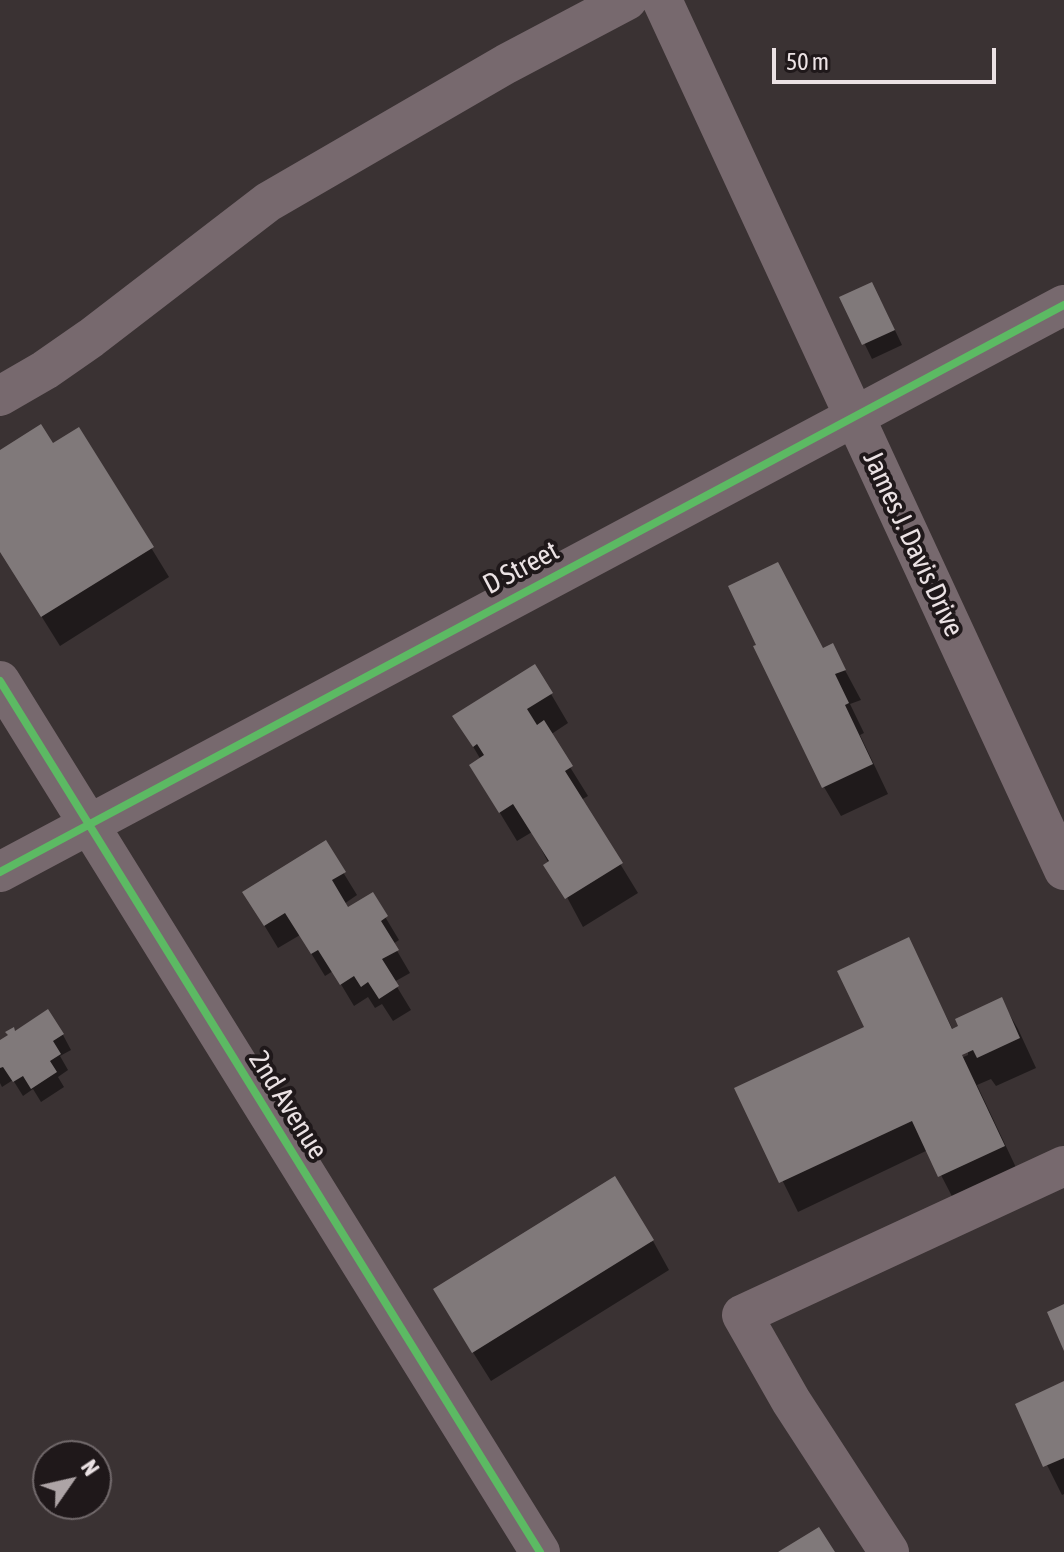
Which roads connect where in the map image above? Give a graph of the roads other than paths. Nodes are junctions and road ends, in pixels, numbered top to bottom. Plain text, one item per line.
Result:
1 (627, 0) edge
2 (662, 0) edge
3 (1064, 305) edge
4 (0, 396) edge
5 (855, 418) junction
6 (0, 681) edge
7 (87, 825) junction
8 (1064, 870) edge
9 (0, 872) edge
10 (1064, 1166) edge
11 (540, 1552) edge
12 (889, 1552) edge

1 - 4 street
2 - 5 street, James J. Davis Drive
3 - 5 street, D Street
5 - 7 street, D Street
5 - 8 street, James J. Davis Drive
6 - 7 street, 2nd Avenue
7 - 9 street, D Street
7 - 11 street, 2nd Avenue
10 - 12 street

